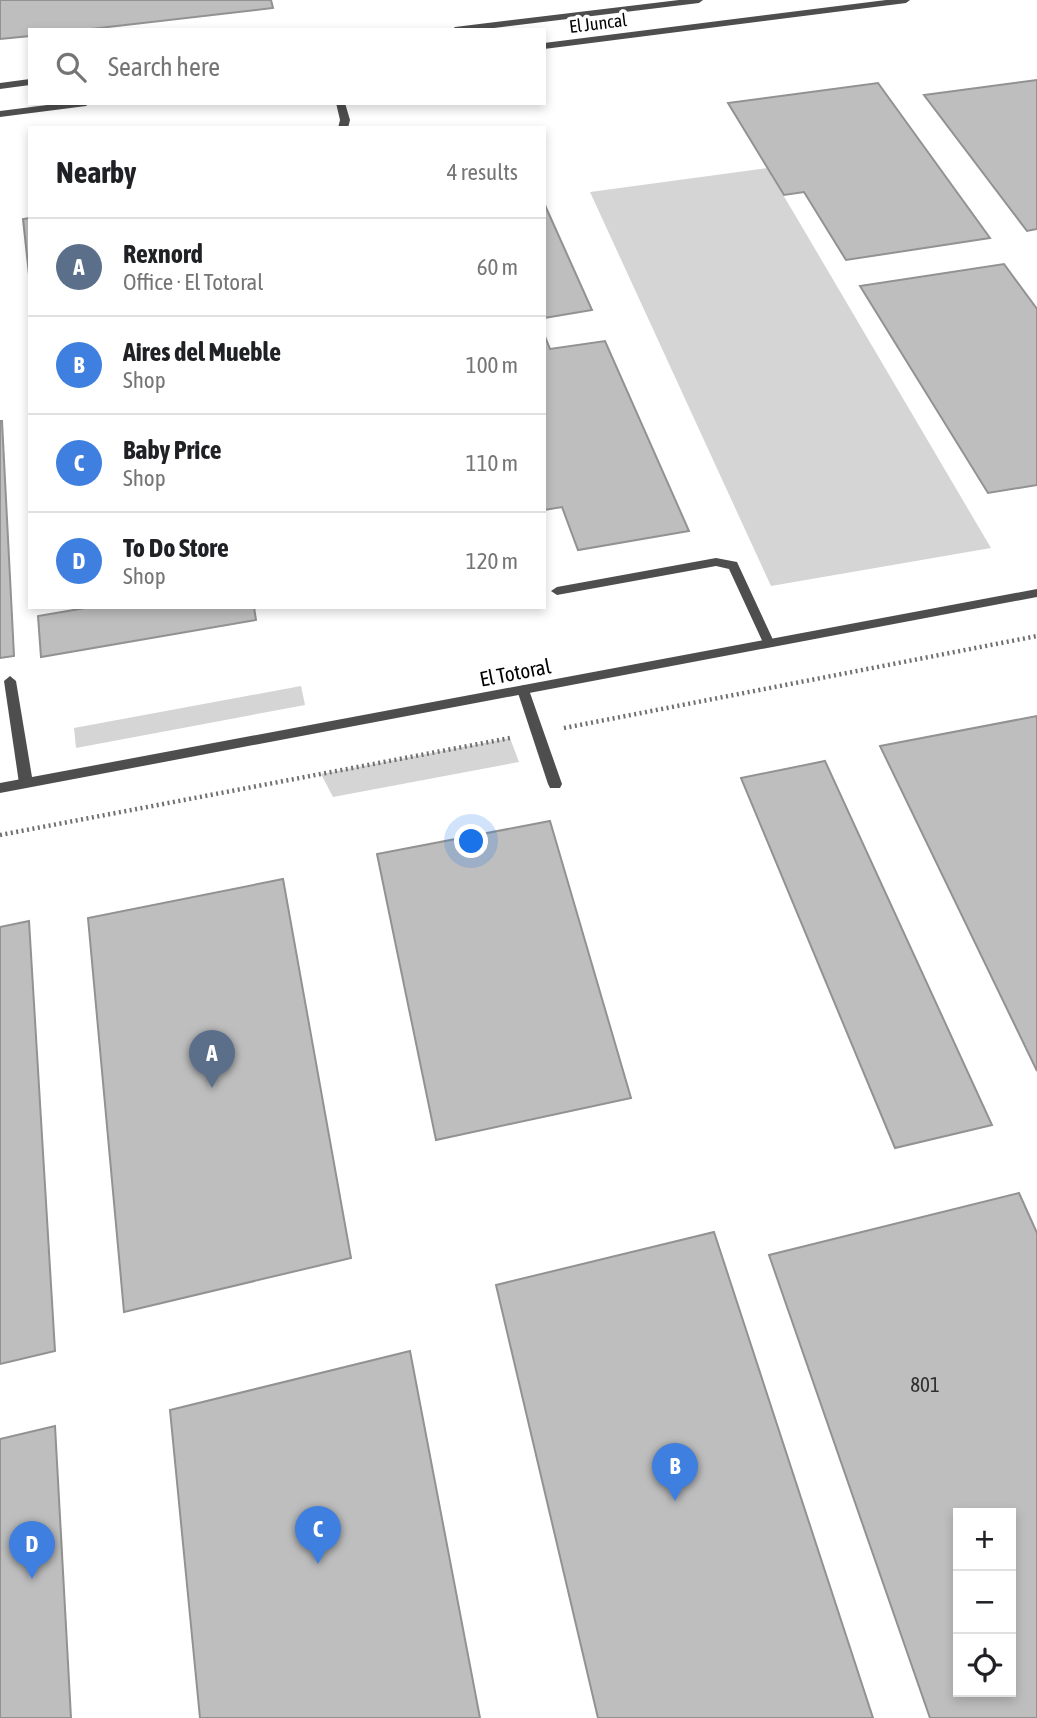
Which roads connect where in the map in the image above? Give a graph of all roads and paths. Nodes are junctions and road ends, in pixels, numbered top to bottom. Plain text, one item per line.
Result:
1 (699, 0) edge
2 (906, 0) edge
3 (471, 28) edge
4 (546, 46) edge
5 (28, 82) edge
6 (0, 86) edge
7 (70, 105) edge
8 (341, 105) edge
9 (0, 114) edge
10 (343, 126) edge
11 (558, 592) dead end
12 (1037, 593) edge
13 (769, 643) junction
14 (10, 681) dead end
15 (523, 690) junction
16 (26, 783) junction
17 (555, 784) dead end
18 (0, 788) edge

1 - 3 street, El Juncal
2 - 4 street, El Juncal
5 - 6 street
7 - 9 street
8 - 10 street
11 - 13 street
12 - 13 street, El Totoral
13 - 15 street, El Totoral
14 - 16 street
15 - 16 street, El Totoral
15 - 17 street
16 - 18 street, El Totoral

